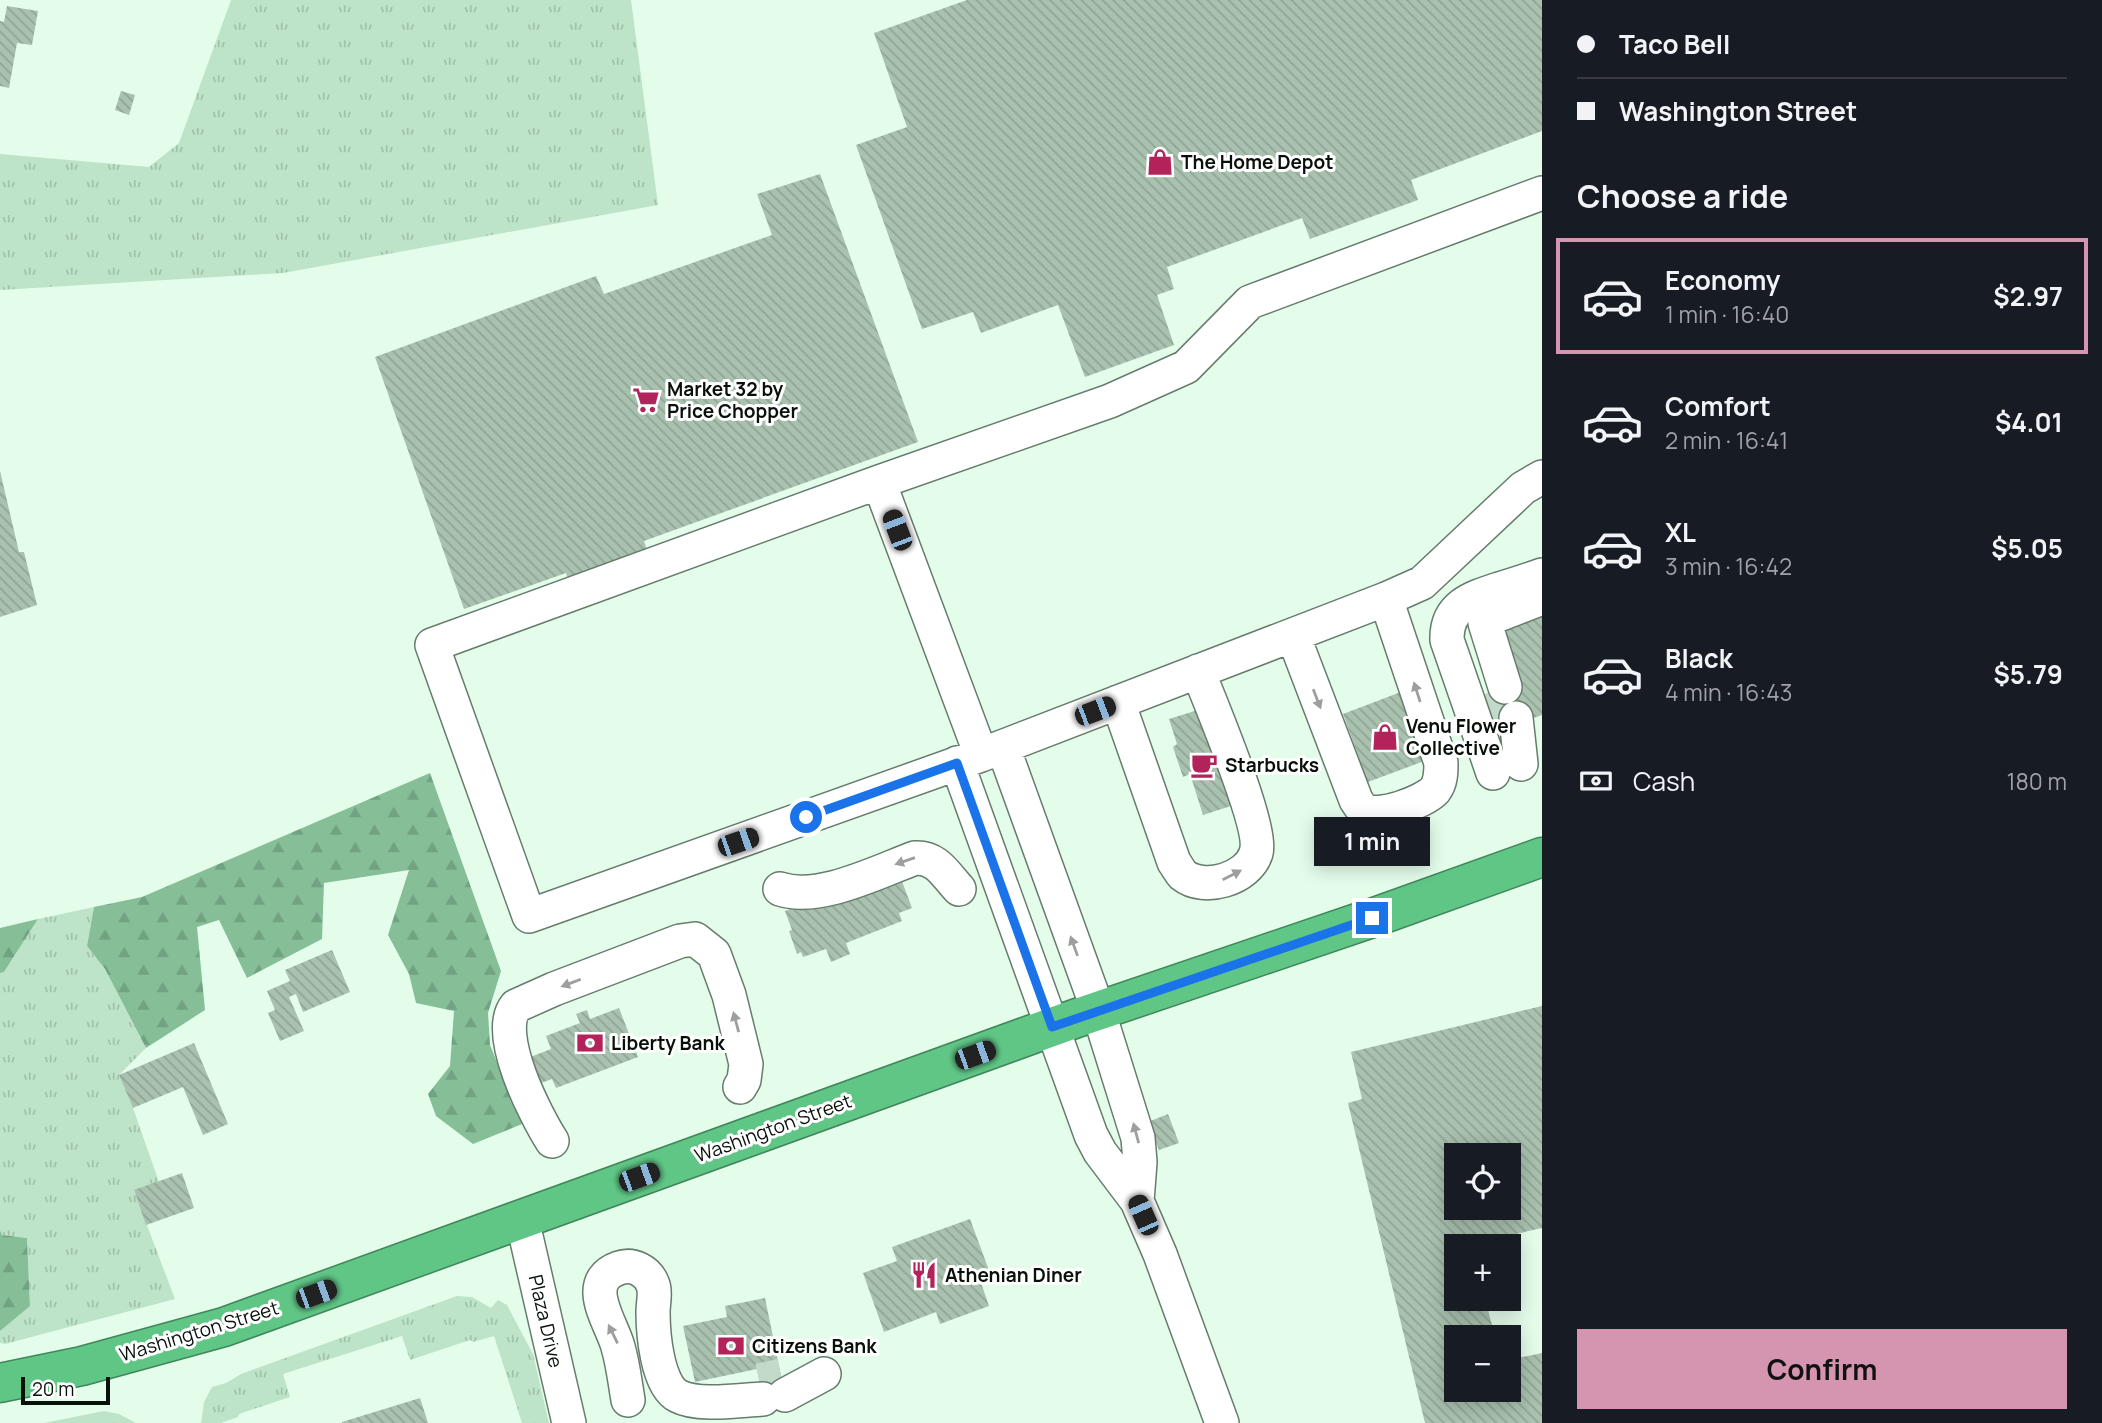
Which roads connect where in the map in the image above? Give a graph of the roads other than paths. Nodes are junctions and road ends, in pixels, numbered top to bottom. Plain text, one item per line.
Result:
1 (1542, 193) edge
2 (1542, 477) edge
3 (879, 482) junction
4 (1542, 575) edge
5 (1542, 586) edge
6 (1542, 598) edge
7 (1386, 599) junction
8 (1293, 635) junction
9 (1198, 671) junction
10 (1118, 702) junction
11 (1508, 721) tunnel mouth
12 (980, 755) junction
13 (1542, 857) edge
14 (780, 889) dead end
15 (959, 890) dead end
16 (1098, 1010) junction
17 (1052, 1027) junction
18 (740, 1087) dead end
19 (552, 1141) dead end
20 (1137, 1201) junction
21 (522, 1219) junction
22 (822, 1368) dead end
23 (0, 1383) edge
24 (628, 1400) dead end
25 (569, 1423) edge
26 (1222, 1423) edge

1 - 3 street
2 - 7 street
3 - 12 street
3 - 12 street
4 - 11 street
5 - 6 street
7 - 8 street
8 -> 7 street
8 - 9 street
9 - 10 street
10 -> 9 street
10 - 12 street
16 -> 12 street
12 - 17 street
13 - 16 highway, Washington Street
15 -> 14 street
16 - 17 highway, Washington Street
20 -> 16 street
17 - 20 street
17 - 21 highway, Washington Street
18 -> 19 street
20 - 26 street
21 - 23 highway, Washington Street
21 - 25 street, Plaza Drive
24 -> 22 street

